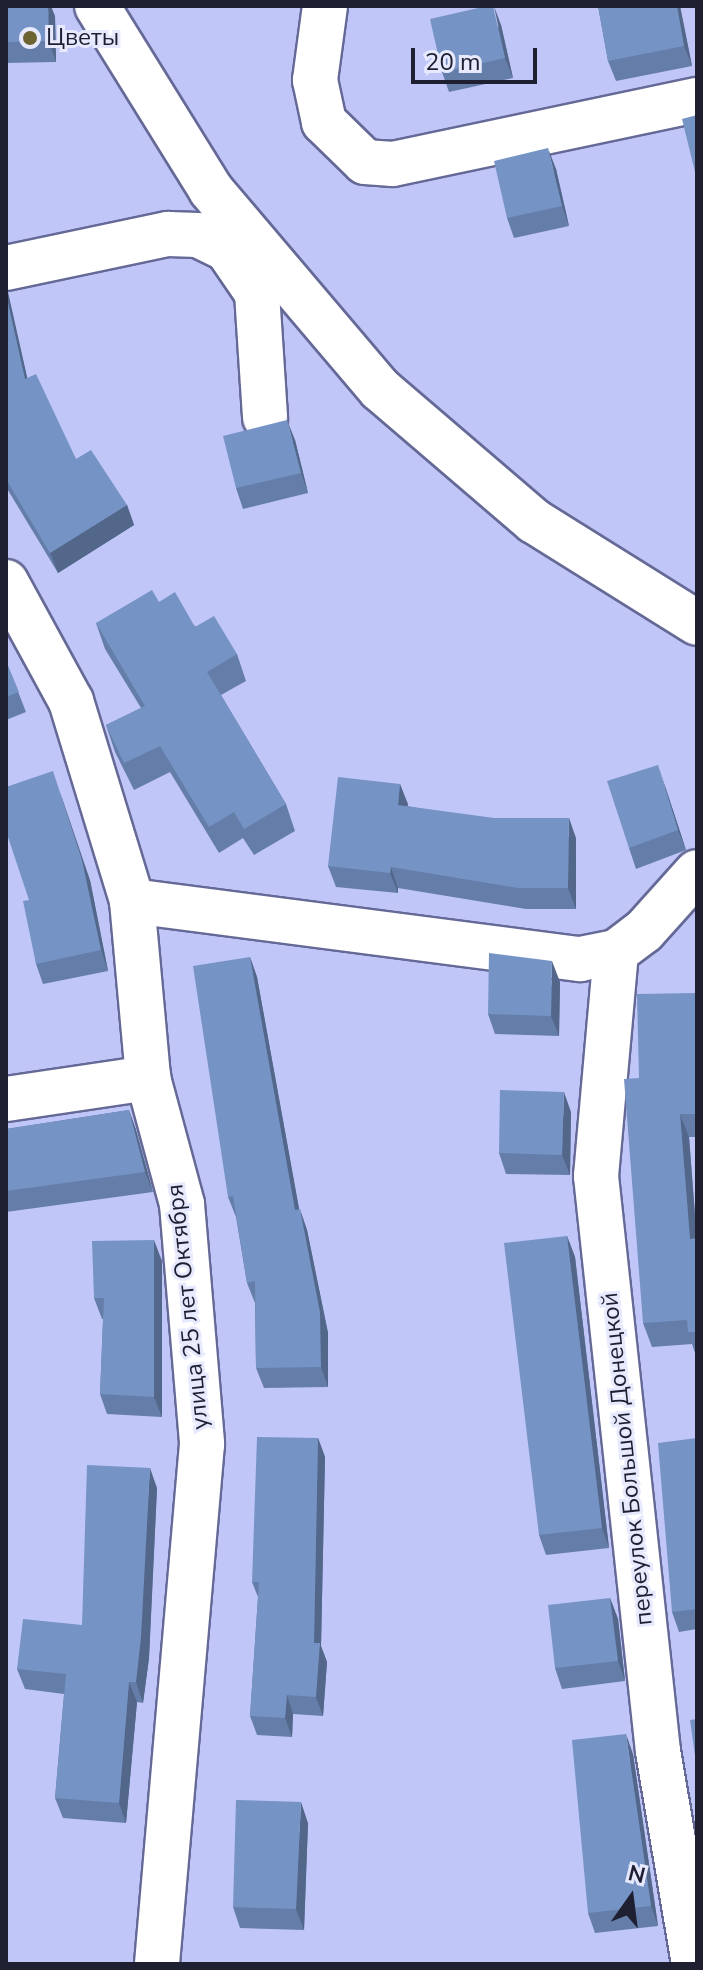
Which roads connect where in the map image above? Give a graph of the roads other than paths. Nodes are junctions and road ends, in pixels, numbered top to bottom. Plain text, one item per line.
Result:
1 (97, 6) edge
2 (325, 6) edge
3 (697, 100) edge
4 (6, 268) edge
5 (265, 418) dead end
6 (6, 582) edge
7 (697, 623) edge
8 (697, 872) edge
9 (132, 901) junction
10 (616, 952) junction
11 (148, 1078) junction
12 (6, 1099) edge
13 (157, 1964) edge
14 (694, 1964) edge

1 - 7 street
2 - 3 street
4 - 5 street
6 - 9 street, улица 25 лет Октября
8 - 10 street
9 - 10 street
9 - 11 street, улица 25 лет Октября
10 - 14 street, переулок Большой Донецкой
11 - 12 street
11 - 13 street, улица 25 лет Октября

